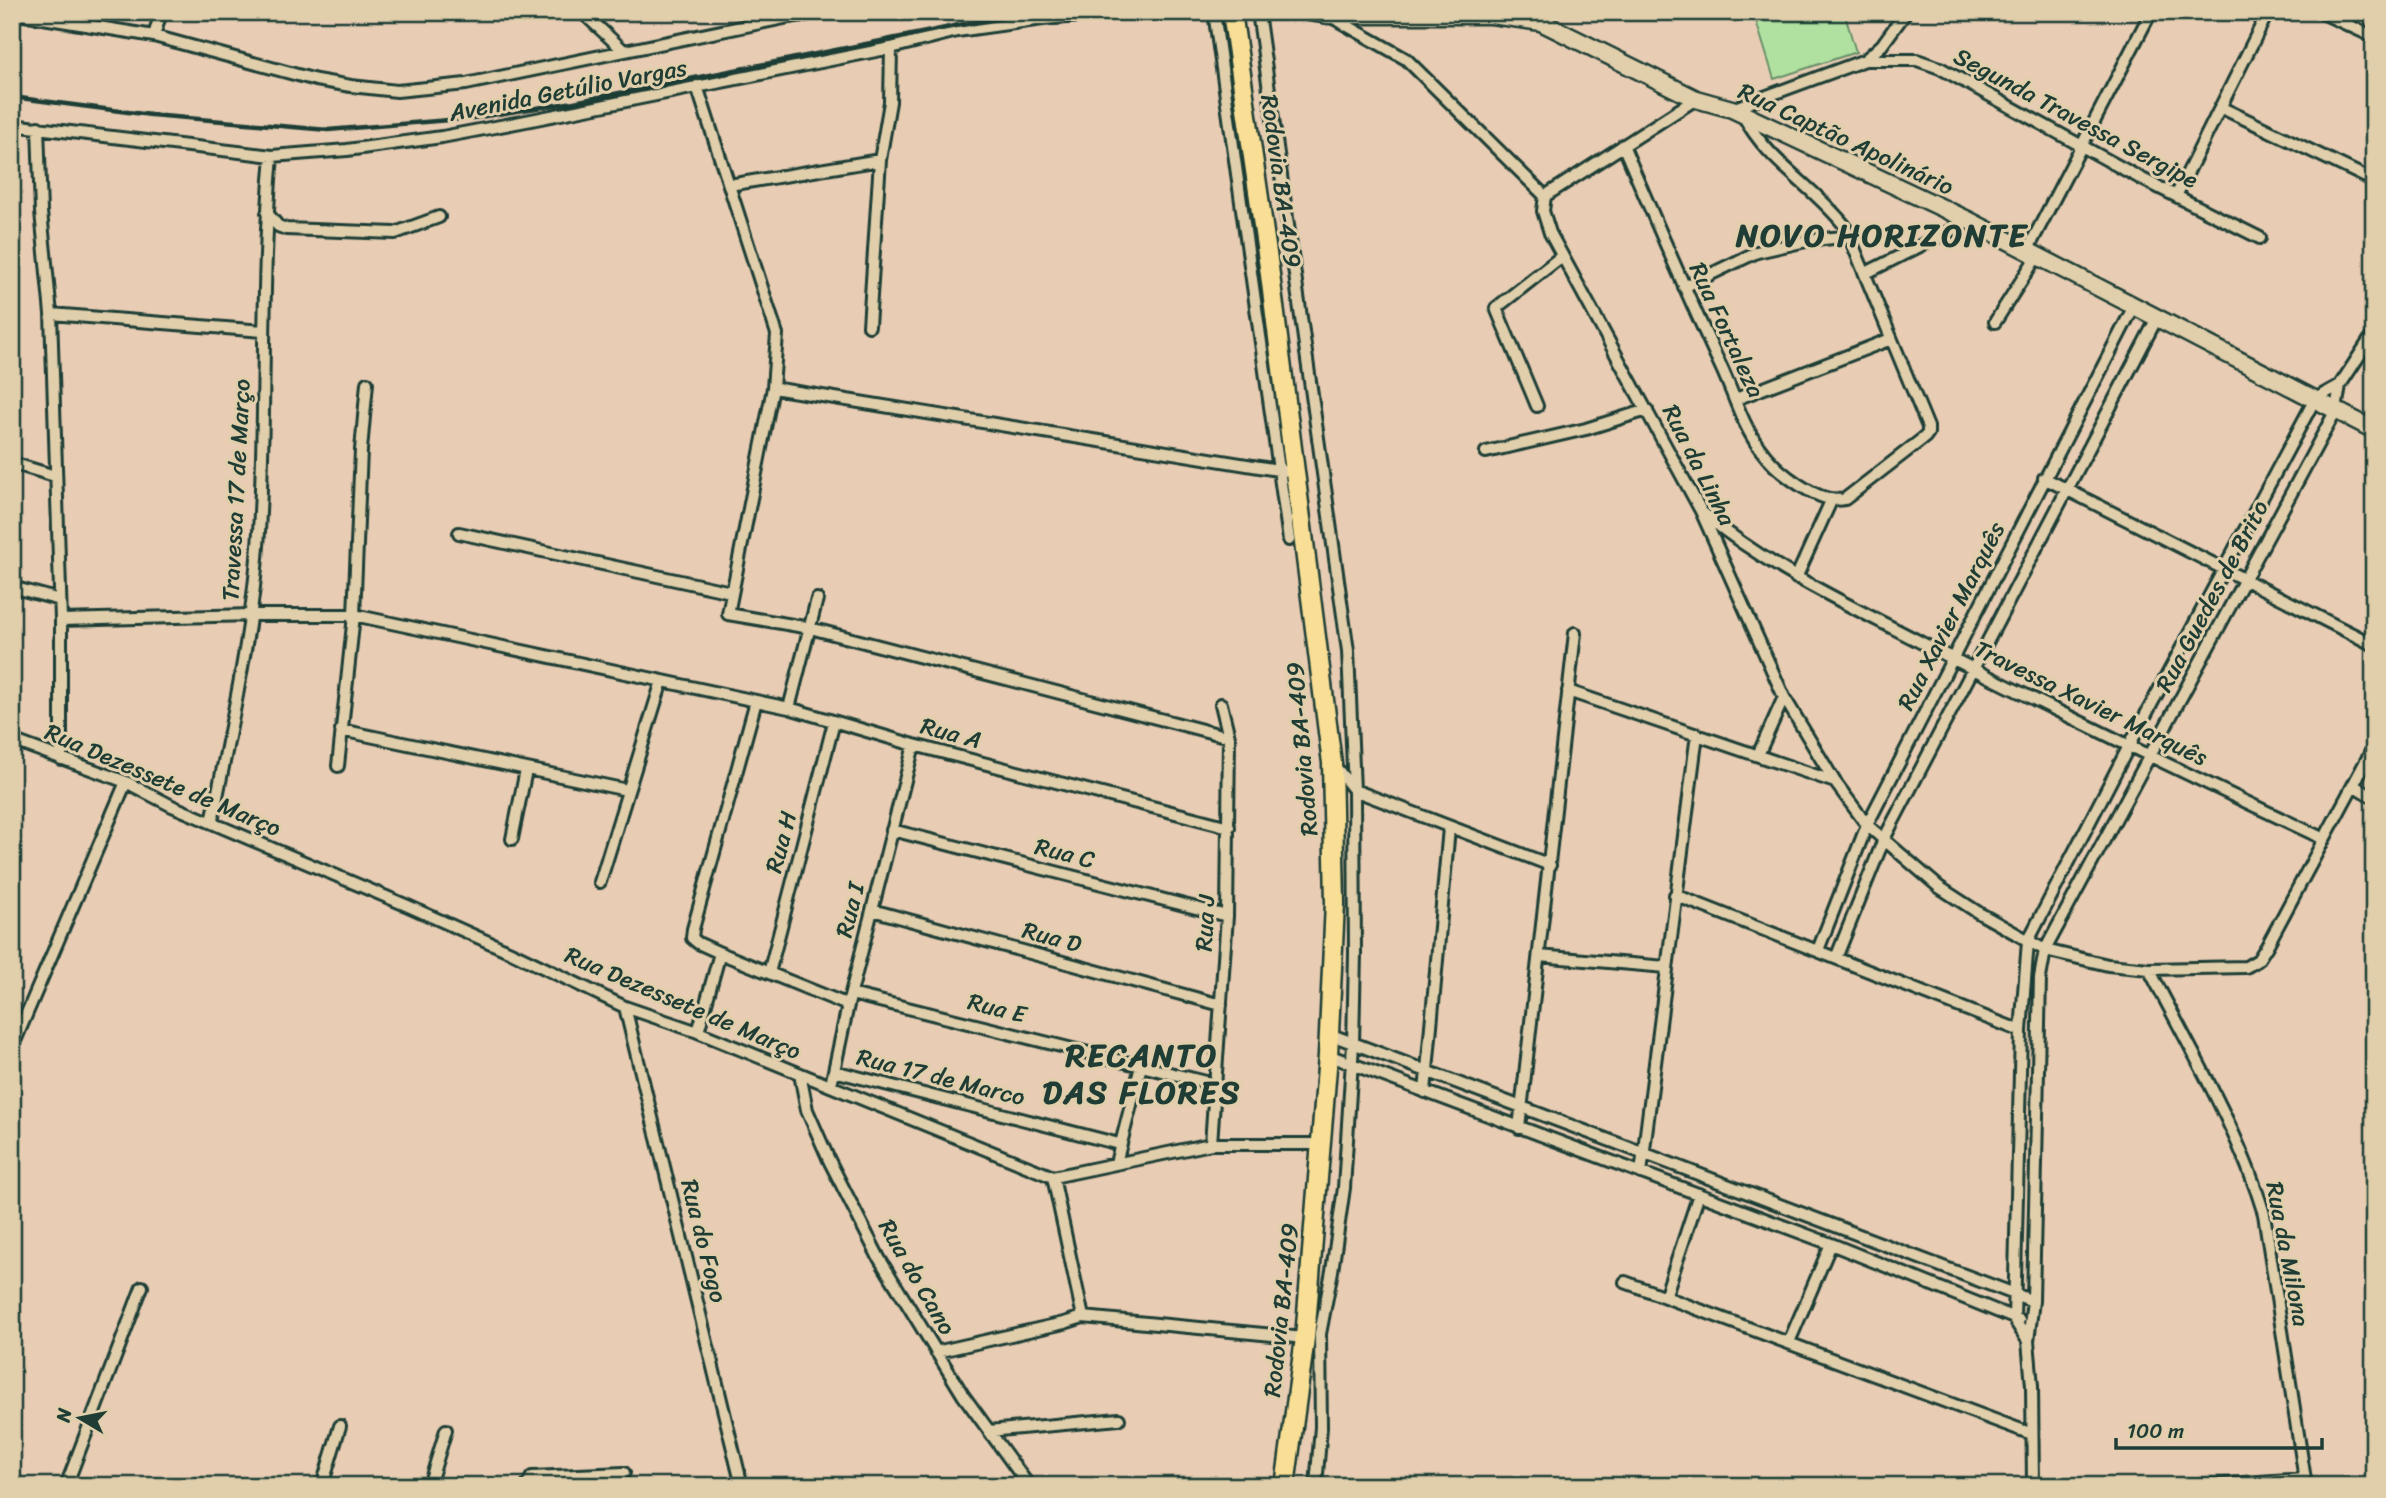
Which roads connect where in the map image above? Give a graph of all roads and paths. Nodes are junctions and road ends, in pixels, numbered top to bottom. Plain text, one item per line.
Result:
1 (161, 12) edge
2 (582, 12) edge
3 (824, 12) edge
4 (1129, 12) edge
5 (1214, 12) edge
6 (1232, 12) edge
7 (1258, 12) edge
8 (1309, 12) edge
9 (1906, 12) edge
10 (2151, 12) edge
11 (2268, 12) edge
12 (2320, 12) edge
13 (12, 13) edge
14 (789, 15) edge
15 (1328, 15) junction
16 (154, 36) junction
17 (2374, 37) edge
18 (891, 48) junction
19 (623, 50) junction
20 (1865, 60) junction
21 (697, 86) junction
22 (1696, 99) junction
23 (2220, 107) junction
24 (1737, 112) junction
25 (12, 125) edge
26 (38, 127) junction
27 (1623, 145) junction
28 (2082, 147) junction
29 (272, 156) junction
30 (880, 160) junction
31 (2374, 181) edge
32 (729, 185) junction
33 (1545, 196) junction
34 (2176, 196) junction
35 (267, 213) junction
36 (439, 218) dead end
37 (1970, 221) junction
38 (1851, 236) junction
39 (2260, 238) dead end
40 (2032, 253) junction
41 (1562, 257) junction
42 (1866, 273) junction
43 (1684, 287) junction
44 (2134, 306) junction
45 (51, 314) junction
46 (2157, 318) junction
47 (1995, 322) dead end
48 (869, 326) dead end
49 (262, 331) junction
50 (2374, 333) edge
51 (1891, 339) junction
52 (367, 383) dead end
53 (2340, 385) junction
54 (773, 388) junction
55 (1736, 399) junction
56 (2315, 399) junction
57 (1538, 406) dead end
58 (1647, 410) junction
59 (2336, 410) junction
60 (2374, 430) edge
61 (1486, 452) dead end
62 (12, 463) edge
63 (1289, 472) junction
64 (55, 476) junction
65 (2044, 478) junction
66 (2068, 490) junction
67 (1831, 501) junction
68 (1701, 511) junction
69 (459, 533) dead end
70 (1289, 540) dead end
71 (2223, 569) junction
72 (1796, 578) junction
73 (2245, 580) junction
74 (12, 587) edge
75 (731, 592) junction
76 (817, 598) dead end
77 (60, 600) junction
78 (252, 615) junction
79 (354, 615) junction
80 (61, 620) junction
81 (810, 628) junction
82 (1575, 633) dead end
83 (2374, 645) edge
84 (1953, 659) junction
85 (1974, 670) junction
86 (662, 681) junction
87 (1568, 691) junction
88 (1784, 697) junction
89 (756, 701) junction
90 (1221, 704) dead end
91 (789, 708) junction
92 (834, 722) junction
93 (341, 730) junction
94 (1697, 734) junction
95 (1229, 737) junction
96 (12, 740) edge
97 (914, 745) junction
98 (2129, 746) junction
99 (2374, 746) edge
100 (1758, 755) junction
101 (2150, 756) junction
102 (61, 759) junction
103 (1332, 763) junction
104 (338, 766) dead end
105 (526, 769) junction
106 (126, 782) junction
107 (1835, 782) junction
108 (2353, 785) junction
109 (627, 790) junction
110 (1354, 790) junction
111 (2374, 798) edge
112 (212, 822) junction
113 (1867, 825) junction
114 (1229, 827) junction
115 (1449, 828) junction
116 (892, 830) junction
117 (512, 839) dead end
118 (1884, 839) junction
119 (2324, 839) junction
120 (1550, 865) junction
121 (600, 882) dead end
122 (1675, 894) junction
123 (872, 910) junction
124 (1227, 916) junction
125 (2028, 941) junction
126 (1818, 950) junction
127 (2045, 950) junction
128 (720, 953) junction
129 (1539, 956) junction
130 (1836, 958) junction
131 (1666, 967) junction
132 (2149, 968) junction
133 (769, 973) junction
134 (850, 999) junction
135 (1221, 1005) junction
136 (625, 1007) junction
137 (2021, 1031) junction
138 (698, 1032) junction
139 (1329, 1034) junction
140 (1353, 1044) junction
141 (12, 1048) edge
142 (1328, 1055) junction
143 (1352, 1064) junction
144 (1141, 1066) junction
145 (834, 1071) junction
146 (1427, 1071) junction
147 (800, 1074) junction
148 (1214, 1084) junction
149 (831, 1086) junction
150 (1425, 1092) junction
151 (1522, 1107) junction
152 (1519, 1128) junction
153 (1119, 1144) junction
154 (1211, 1144) junction
155 (1321, 1144) junction
156 (1644, 1154) junction
157 (1116, 1163) junction
158 (1641, 1173) junction
159 (1053, 1177) junction
160 (1699, 1194) junction
161 (1831, 1244) junction
162 (1625, 1282) dead end
163 (142, 1287) dead end
164 (2015, 1296) junction
165 (1665, 1297) junction
166 (2034, 1301) junction
167 (1083, 1317) junction
168 (2014, 1319) junction
169 (2031, 1325) junction
170 (1305, 1338) junction
171 (2028, 1341) junction
172 (1789, 1342) junction
173 (936, 1352) junction
174 (1119, 1419) dead end
175 (340, 1426) dead end
176 (446, 1430) dead end
177 (989, 1431) junction
178 (2032, 1434) junction
179 (624, 1473) dead end
180 (2305, 1482) edge
181 (66, 1486) edge
182 (322, 1486) edge
183 (429, 1486) edge
184 (527, 1486) edge
185 (742, 1486) edge
186 (1029, 1486) edge
187 (1285, 1486) edge
188 (1317, 1486) edge
189 (2033, 1486) edge
190 (2196, 1486) edge

1 - 16 street
2 - 19 street
3 - 14 street, Avenida Getúlio Vargas
4 - 18 street, Avenida Getúlio Vargas
5 - 63 street
6 - 63 main road, Rodovia BA-409
7 - 110 street
8 - 15 street, Rua Captão Apolinário
9 - 20 street
10 - 28 street
11 - 23 street
12 - 17 street
13 - 16 street, Avenida Getúlio Vargas
14 - 19 street, Avenida Getúlio Vargas
15 - 22 street, Rua Captão Apolinário
15 - 33 street
16 - 19 street, Avenida Getúlio Vargas
18 - 21 street, Avenida Getúlio Vargas
18 - 30 street
20 - 24 street
20 - 28 street, Segunda Travessa Sergipe
21 - 29 street, Avenida Getúlio Vargas
21 - 32 street
22 - 24 street, Rua Captão Apolinário
22 - 27 street
23 - 31 street
23 - 34 street
24 - 37 street, Rua Captão Apolinário
24 - 38 street
25 - 26 street, Avenida Getúlio Vargas
26 - 29 street, Avenida Getúlio Vargas
26 - 45 street
27 - 33 street
27 - 43 street, Rua Fortaleza
28 - 34 street, Segunda Travessa Sergipe
28 - 40 street
29 - 35 street, Travessa 17 de Março
30 - 32 street
30 - 48 street
32 - 54 street
33 - 41 street, Rua da Linha
34 - 39 street, Segunda Travessa Sergipe
35 - 36 street
35 - 49 street, Travessa 17 de Março
37 - 40 street, Rua Captão Apolinário
37 - 42 street
38 - 42 street
38 - 43 street
40 - 44 street, Rua Captão Apolinário
40 - 47 street
41 - 57 street
41 - 58 street, Rua da Linha
42 - 51 street
43 - 55 street, Rua Fortaleza
44 - 46 street, Rua Captão Apolinário
44 - 65 street, Rua Xavier Marquês
45 - 49 street
45 - 64 street
46 - 56 street, Rua Captão Apolinário
46 - 66 street, Rua Xavier Marquês
49 - 78 street, Travessa 17 de Março
50 - 53 street
51 - 55 street
51 - 67 street
52 - 79 street
53 - 56 street
53 - 59 street, Rua Guedes de Brito
54 - 63 street
54 - 75 street
55 - 67 street, Rua Fortaleza
56 - 59 street, Rua Captão Apolinário
56 - 71 street, Rua Guedes de Brito
58 - 61 street
58 - 68 street, Rua da Linha
59 - 60 street, Rua Captão Apolinário
59 - 73 street, Rua Guedes de Brito
62 - 64 street
63 - 70 street
63 - 103 main road, Rodovia BA-409
64 - 77 street
65 - 66 street
65 - 84 street, Rua Xavier Marquês
66 - 71 street
66 - 85 street, Rua Xavier Marquês
67 - 72 street
68 - 72 street, Travessa Xavier Marquês
68 - 88 street, Rua da Linha
69 - 75 street
71 - 73 street
71 - 98 street, Rua Guedes de Brito
72 - 84 street, Travessa Xavier Marquês
73 - 83 street
73 - 101 street, Rua Guedes de Brito
74 - 77 street
75 - 81 street
76 - 81 street
77 - 80 street
78 - 79 street, Rua A
78 - 80 street, Rua A
78 - 112 street, Travessa 17 de Março
79 - 86 street, Rua A
79 - 93 street
80 - 102 street
81 - 91 street
81 - 95 street
82 - 87 street
84 - 85 street, Travessa Xavier Marquês
84 - 113 street, Rua Xavier Marquês
85 - 98 street, Travessa Xavier Marquês
85 - 118 street, Rua Xavier Marquês
86 - 89 street, Rua A
86 - 109 street
87 - 94 street
87 - 120 street
88 - 100 street
88 - 107 street, Rua da Linha
89 - 91 street, Rua A
89 - 128 street, Rua E
90 - 95 street, Rua J
91 - 92 street, Rua A
92 - 97 street, Rua A
92 - 133 street, Rua H
93 - 104 street
93 - 105 street
94 - 100 street
94 - 122 street
95 - 114 street, Rua J
96 - 102 street, Rua Dezessete de Março
97 - 114 street, Rua A
97 - 116 street, Rua I
98 - 101 street, Travessa Xavier Marquês
98 - 125 street, Rua Guedes de Brito
99 - 108 street
100 - 107 street
101 - 119 street, Travessa Xavier Marquês
101 - 127 street, Rua Guedes de Brito
102 - 106 street, Rua Dezessete de Março
103 - 110 street
103 - 139 main road, Rodovia BA-409
105 - 109 street
105 - 117 street
106 - 112 street, Rua Dezessete de Março
106 - 141 street
107 - 113 street, Rua da Linha
108 - 111 street
108 - 119 street
109 - 121 street
110 - 115 street
110 - 140 street
112 - 136 street, Rua Dezessete de Março
113 - 118 street, Rua da Linha
113 - 126 street, Rua Xavier Marquês
114 - 124 street, Rua J
115 - 120 street
115 - 146 street
116 - 123 street, Rua I
116 - 124 street, Rua C
118 - 125 street, Rua da Linha
118 - 130 street, Rua Xavier Marquês
119 - 132 street, Rua da Linha
120 - 129 street
122 - 126 street
122 - 131 street
123 - 134 street, Rua I
123 - 135 street, Rua D
124 - 135 street, Rua J
125 - 127 street, Rua da Linha
125 - 137 street
126 - 130 street
127 - 132 street, Rua da Linha
127 - 166 street, Rua Guedes de Brito
128 - 133 street, Rua E
128 - 138 street
129 - 131 street
129 - 151 street
130 - 137 street
131 - 156 street
132 - 180 street, Rua da Milona
133 - 134 street, Rua E
134 - 144 street, Rua E
134 - 145 street, Rua I
135 - 148 street, Rua J
136 - 138 street, Rua Dezessete de Março
136 - 185 street, Rua do Fogo
137 - 164 street
138 - 147 street, Rua Dezessete de Março
139 - 140 street
139 - 142 main road, Rodovia BA-409
140 - 143 street
140 - 146 street
142 - 143 street
142 - 155 main road, Rodovia BA-409
143 - 150 street
143 - 188 street
144 - 148 street, Rua E
144 - 153 street
145 - 149 street, Rua I
145 - 153 street, Rua 17 de Marco
146 - 150 street
146 - 151 street
147 - 149 street, Rua Dezessete de Março
147 - 173 street, Rua do Cano
148 - 154 street, Rua J
149 - 159 street, Rua Dezessete de Março
150 - 152 street
151 - 152 street
151 - 156 street
152 - 158 street
153 - 157 street
154 - 155 street
154 - 157 street
155 - 170 main road, Rodovia BA-409
156 - 158 street
156 - 164 street
157 - 159 street
158 - 160 street
159 - 167 street
160 - 161 street
160 - 165 street
161 - 168 street
161 - 172 street
162 - 165 street
163 - 181 street
164 - 166 street
164 - 168 street
165 - 172 street
166 - 169 street, Rua Guedes de Brito
167 - 170 street
167 - 173 street
168 - 169 street
168 - 171 street
169 - 171 street, Rua Guedes de Brito
170 - 187 main road, Rodovia BA-409
171 - 178 street, Rua Guedes de Brito
172 - 178 street
173 - 177 street, Rua do Cano
174 - 177 street
175 - 182 street
176 - 183 street
177 - 186 street, Rua do Cano
178 - 189 street, Rua Guedes de Brito
179 - 184 street
180 - 190 street

